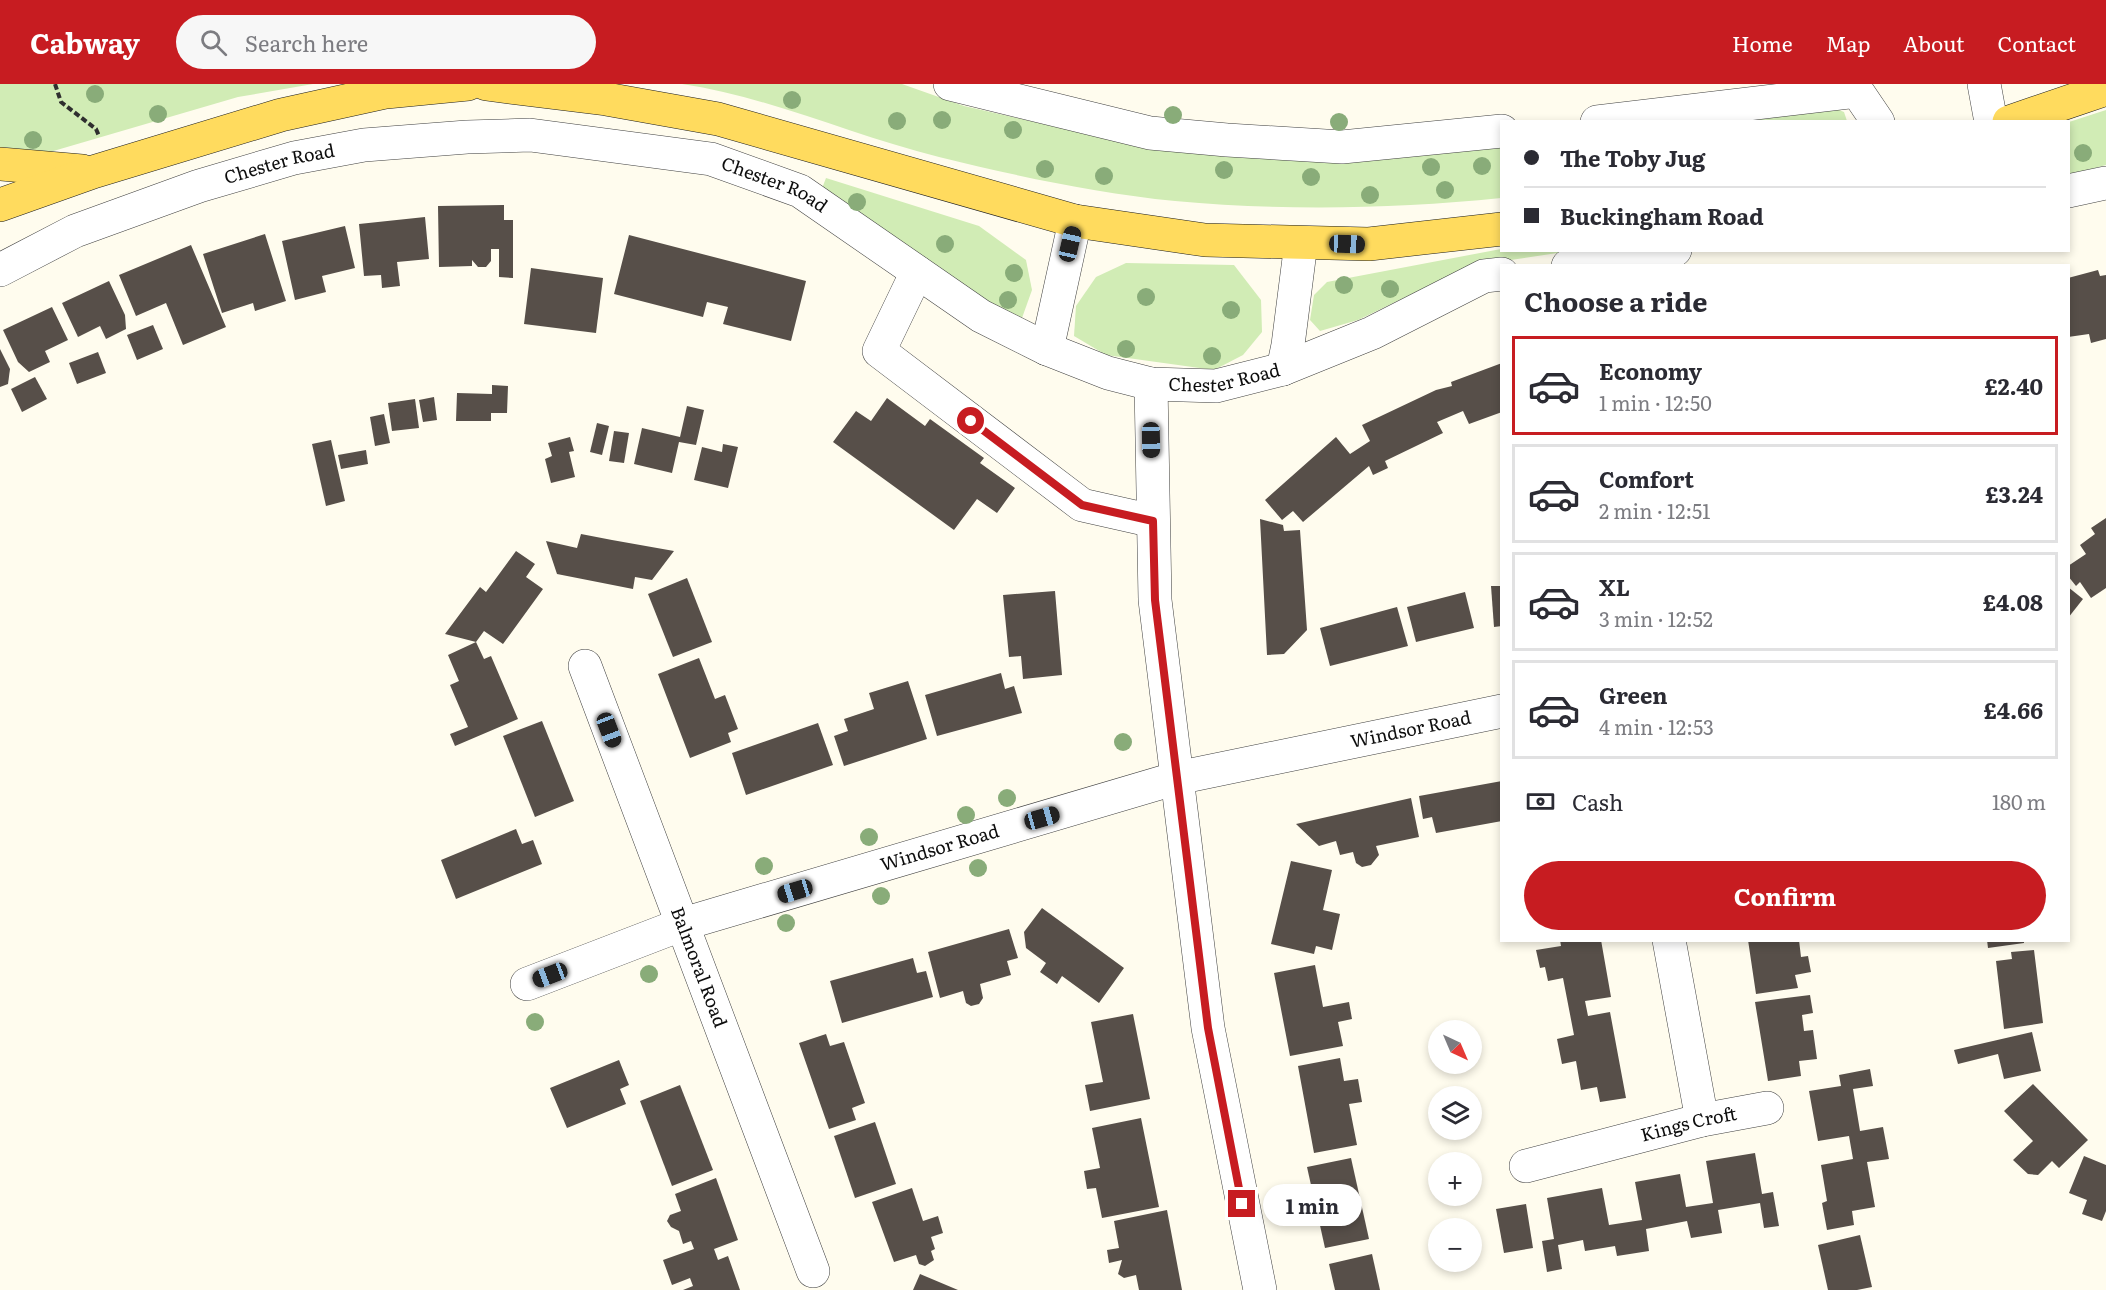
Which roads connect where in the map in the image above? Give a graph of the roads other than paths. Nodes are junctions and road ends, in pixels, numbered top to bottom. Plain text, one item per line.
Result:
1 (468, 84) edge
2 (486, 84) edge
3 (950, 84) edge
4 (1984, 84) edge
5 (2106, 89) edge
6 (1614, 120) edge
7 (1877, 120) edge
8 (1991, 120) edge
9 (2015, 120) edge
10 (1500, 131) edge
11 (0, 164) edge
12 (93, 172) junction
13 (2106, 183) edge
14 (2070, 192) edge
15 (0, 205) edge
16 (1075, 221) junction
17 (1500, 229) edge
18 (1301, 243) junction
19 (1662, 252) edge
20 (1581, 264) edge
21 (0, 270) edge
22 (917, 272) junction
23 (1500, 274) edge
24 (1047, 349) junction
25 (1282, 369) junction
26 (1151, 384) junction
27 (1153, 521) junction
28 (585, 666) dead end
29 (1500, 711) edge
30 (1178, 778) junction
31 (683, 924) junction
32 (1669, 942) edge
33 (528, 984) dead end
34 (1767, 1108) dead end
35 (1702, 1120) junction
36 (1526, 1166) dead end
37 (813, 1271) dead end
38 (1260, 1290) edge

1 - 12 main road
2 - 16 main road
3 - 10 street
4 - 8 street
5 - 9 main road
6 - 7 street
11 - 12 main road
12 - 15 main road
13 - 14 street
16 - 18 main road
16 - 24 street
17 - 18 main road
18 - 25 street
19 - 20 street
21 - 22 street, Chester Road
22 - 24 street, Chester Road
22 - 27 street
23 - 25 street, Chester Road
24 - 26 street, Chester Road
25 - 26 street, Chester Road
26 - 27 street
27 - 30 street
28 - 31 street, Balmoral Road
29 - 30 street, Windsor Road
30 - 31 street, Windsor Road
30 - 38 street
31 - 33 street, Windsor Road
31 - 37 street, Balmoral Road
32 - 35 street
34 - 35 street, Kings Croft
35 - 36 street, Kings Croft

